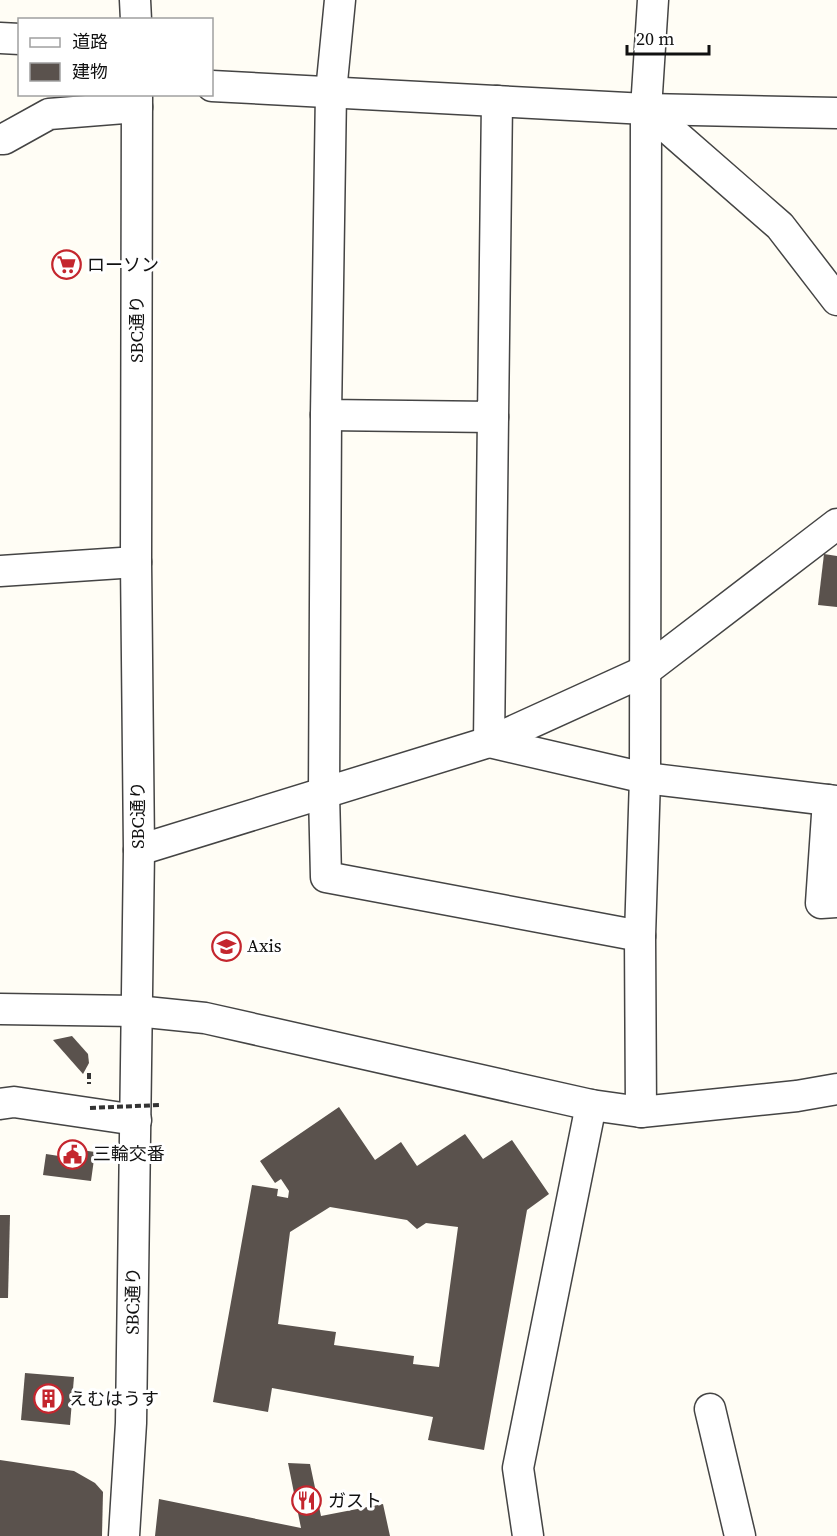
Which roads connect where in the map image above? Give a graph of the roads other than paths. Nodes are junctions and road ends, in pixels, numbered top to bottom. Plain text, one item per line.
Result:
1 (135, 0) edge
2 (340, 0) edge
3 (653, 0) edge
4 (136, 18) edge
5 (0, 38) edge
6 (18, 39) edge
7 (213, 86) edge
8 (331, 92) junction
9 (137, 101) edge
10 (497, 101) junction
11 (646, 109) junction
12 (837, 113) edge
13 (0, 139) edge
14 (837, 300) edge
15 (326, 415) junction
16 (493, 417) junction
17 (837, 524) edge
18 (136, 562) junction
19 (0, 572) edge
20 (645, 671) junction
21 (489, 742) junction
22 (645, 778) junction
23 (324, 794) junction
24 (832, 800) edge
25 (139, 850) junction
26 (837, 902) edge
27 (640, 936) junction
28 (0, 1009) edge
29 (136, 1011) junction
30 (837, 1089) edge
31 (0, 1104) edge
32 (591, 1105) junction
33 (148, 1112) junction
34 (641, 1112) junction
35 (710, 1409) dead end
36 (124, 1536) edge
37 (528, 1536) edge
38 (740, 1536) edge

1 - 4 street
2 - 8 street
3 - 11 street
5 - 6 street
7 - 8 street
8 - 10 street
8 - 15 street
9 - 13 street
9 - 18 street, SBC通り
10 - 11 street
10 - 16 street
11 - 12 street
11 - 14 street
11 - 20 street
15 - 16 street
15 - 23 street
16 - 21 street
17 - 20 street
18 - 19 street
18 - 25 street, SBC通り
20 - 21 street
20 - 22 street
21 - 22 street
21 - 23 street
22 - 24 street
22 - 27 street
23 - 25 street
23 - 27 street
24 - 26 street
25 - 29 street, SBC通り
27 - 34 street
28 - 29 street
29 - 32 street
29 - 33 street, SBC通り
30 - 34 street
31 - 33 street
32 - 34 street
32 - 37 street
33 - 36 street, SBC通り
35 - 38 street

